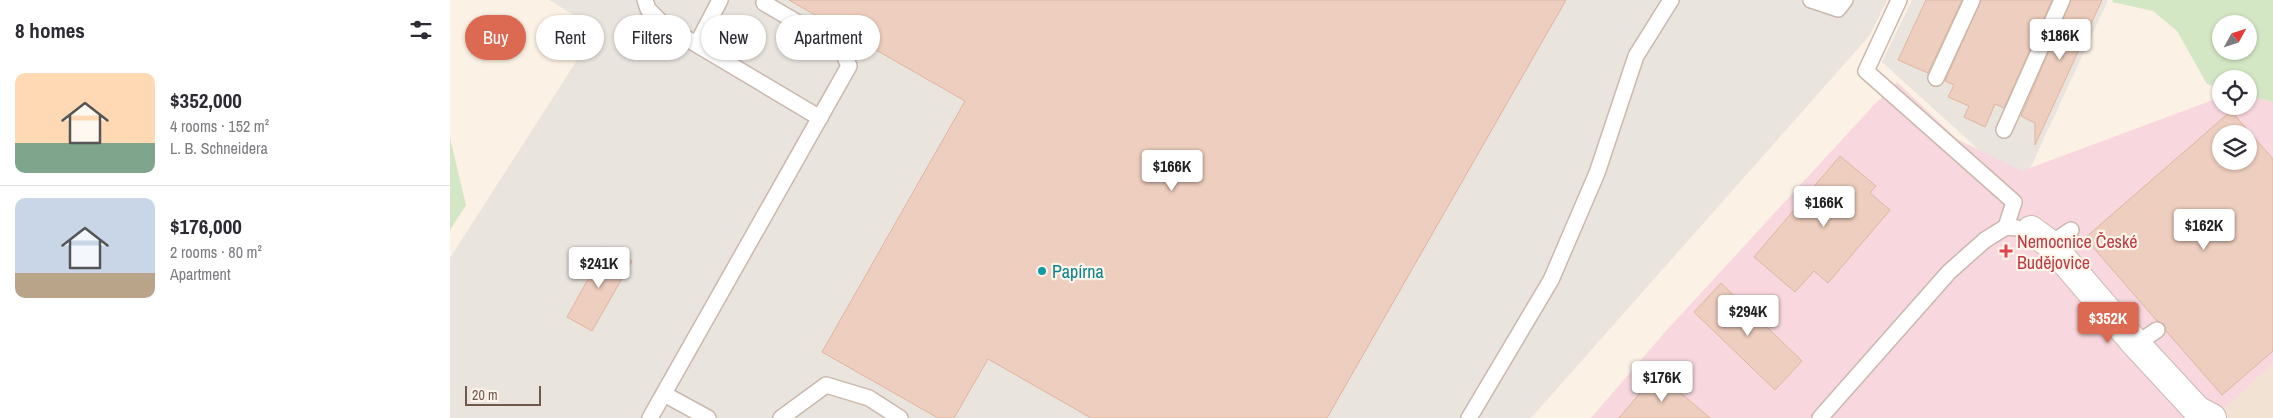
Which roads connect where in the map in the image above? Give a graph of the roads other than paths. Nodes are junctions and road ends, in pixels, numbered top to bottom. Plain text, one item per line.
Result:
1 (645, 0) edge
2 (720, 0) edge
3 (1671, 0) edge
4 (1812, 0) edge
5 (1845, 0) edge
6 (1899, 0) edge
7 (1972, 0) edge
8 (2062, 0) edge
9 (764, 2) dead end
10 (697, 44) junction
11 (1936, 78) dead end
12 (820, 118) junction
13 (2004, 130) dead end
14 (2040, 233) junction
15 (664, 394) junction
16 (650, 418) edge
17 (708, 418) edge
18 (781, 418) edge
19 (900, 418) edge
20 (1469, 418) edge
21 (1820, 418) edge
22 (2212, 418) edge

1 - 10 lane
2 - 10 lane
3 - 20 lane
4 - 5 lane
6 - 14 lane
7 - 11 lane
8 - 13 lane
9 - 12 lane
10 - 12 lane
12 - 15 lane
14 - 21 lane
14 - 22 street
15 - 16 lane
15 - 17 lane
18 - 19 lane

